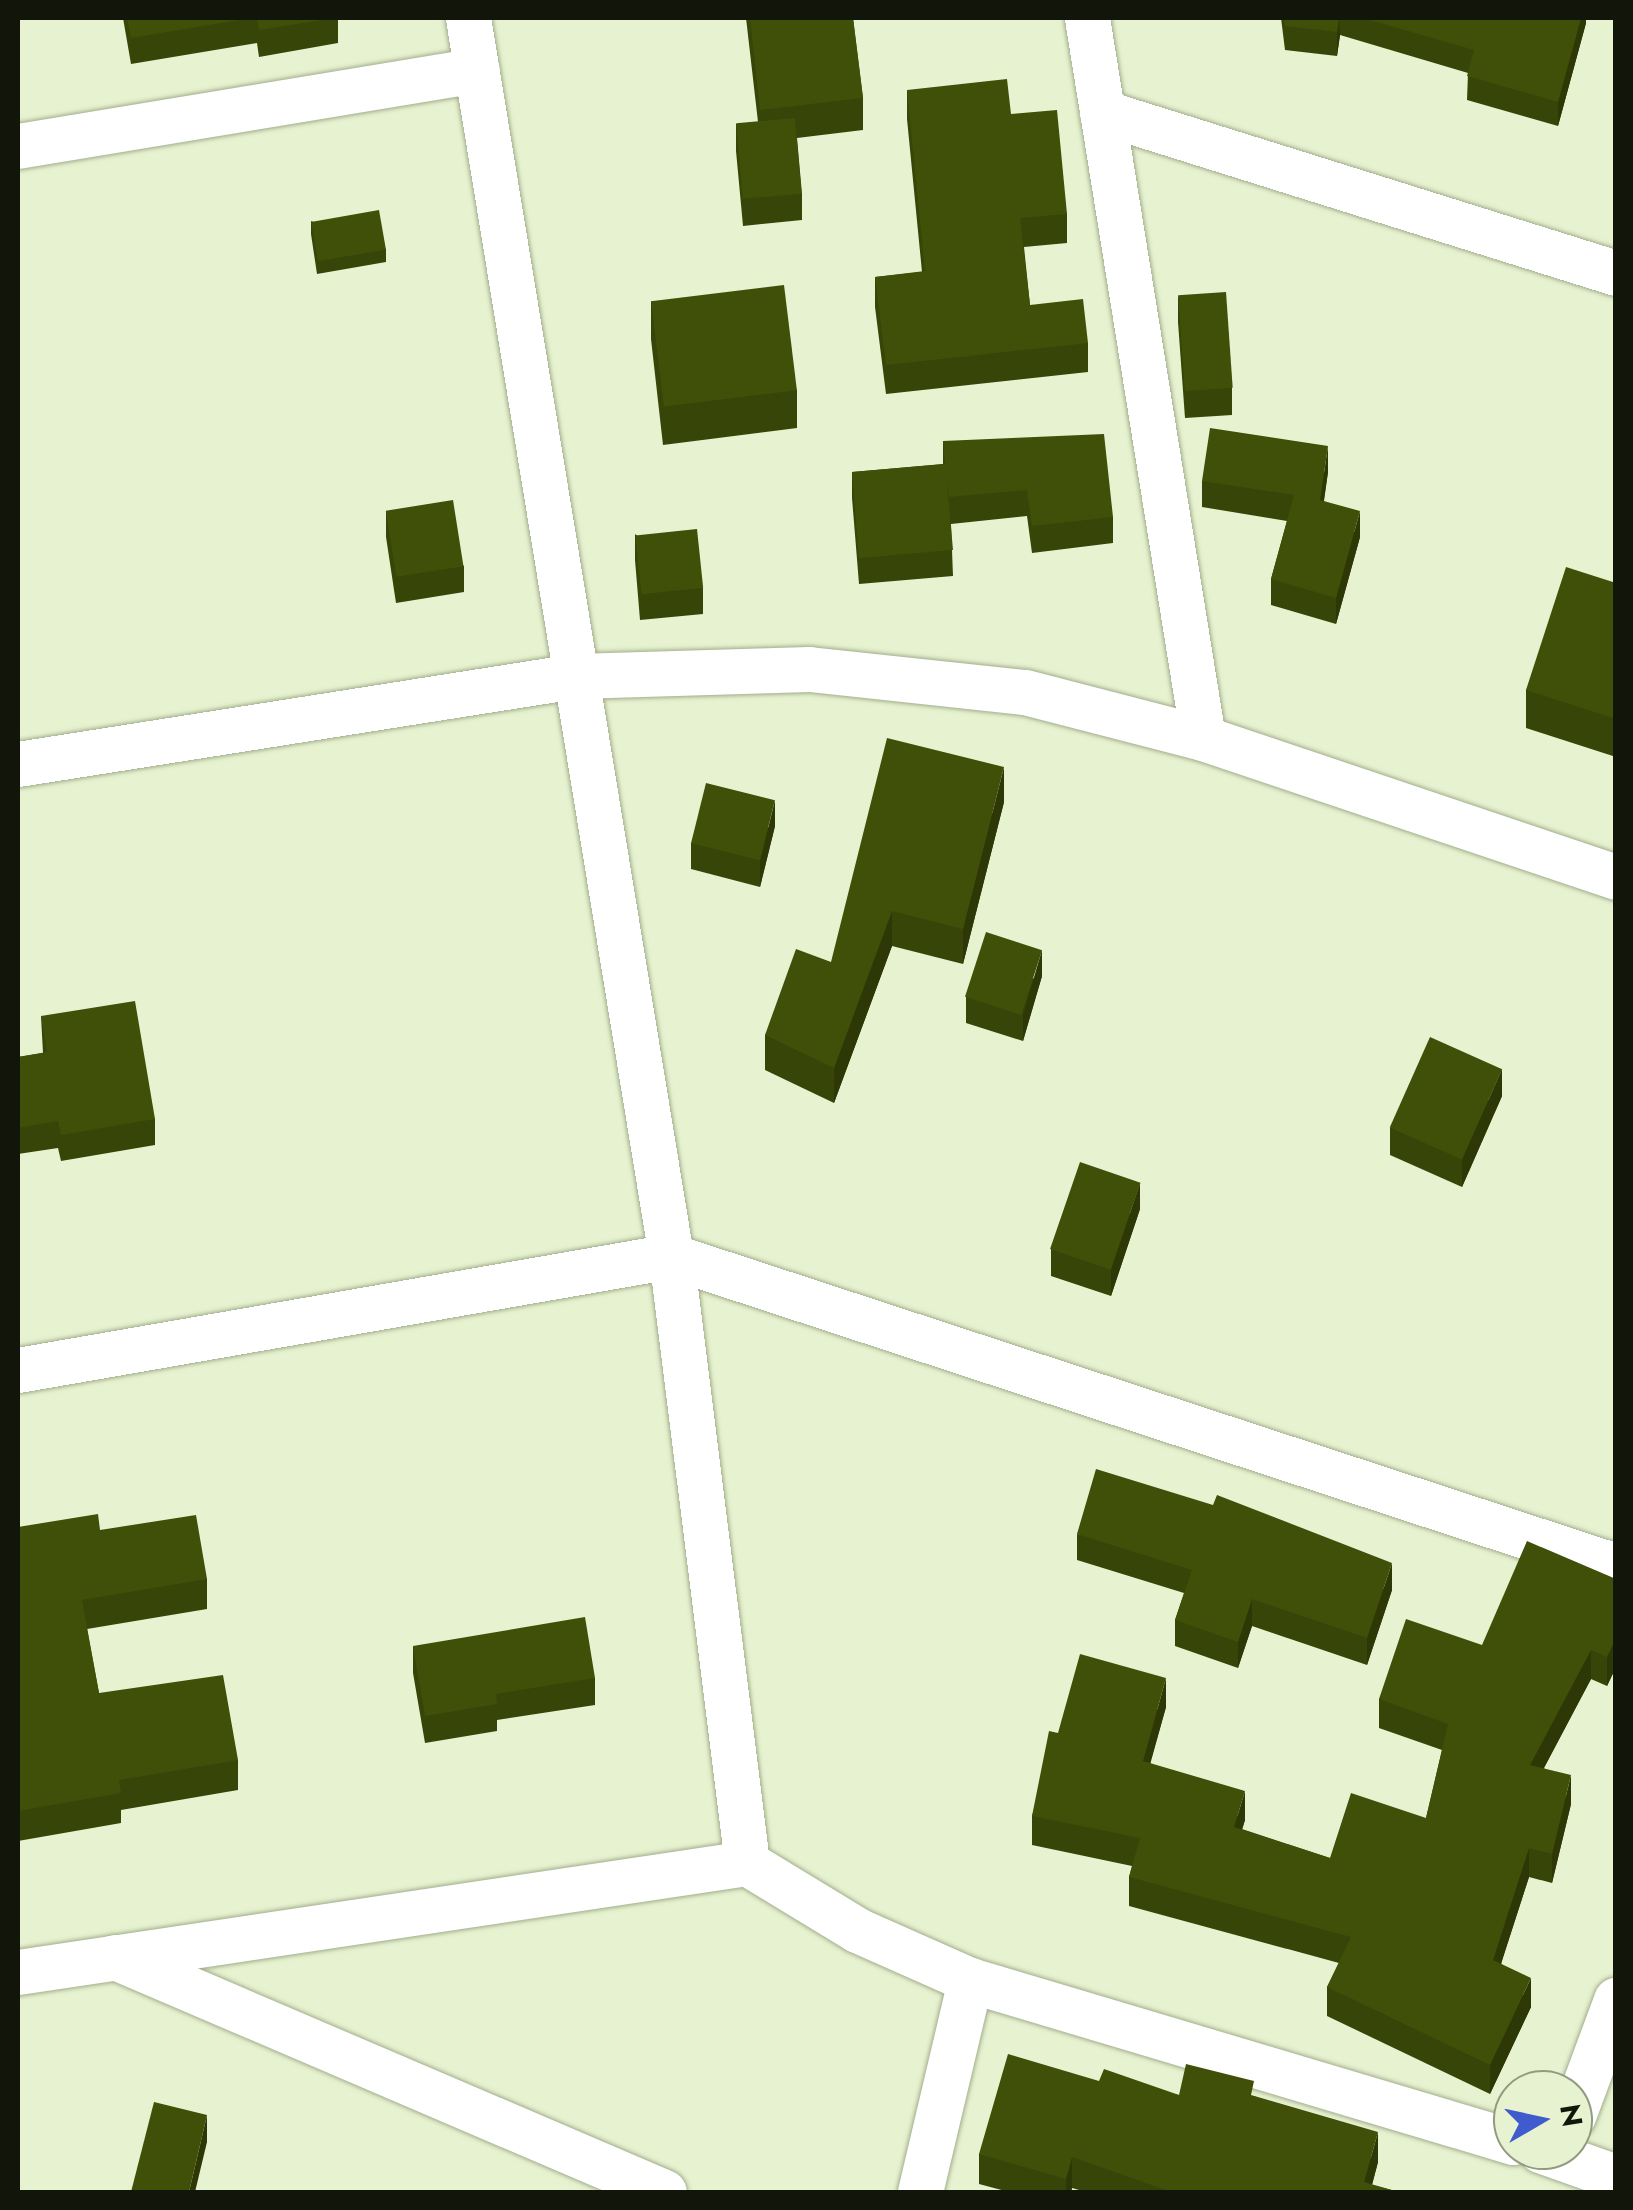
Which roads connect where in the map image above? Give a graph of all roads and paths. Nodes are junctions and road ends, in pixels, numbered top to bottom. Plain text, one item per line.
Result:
1 (468, 18) edge
2 (1087, 18) edge
3 (476, 70) junction
4 (1102, 112) junction
5 (18, 146) edge
6 (1616, 273) edge
7 (575, 676) junction
8 (1203, 738) junction
9 (18, 764) edge
10 (1616, 877) edge
11 (671, 1256) junction
12 (18, 1370) edge
13 (1616, 1566) edge
14 (748, 1863) junction
15 (113, 1956) junction
16 (18, 1972) edge
17 (970, 1980) junction
18 (1616, 2000) edge
19 (1588, 2070) edge
20 (1493, 2136) edge
21 (664, 2192) edge
22 (920, 2192) edge

1 - 3 street
2 - 4 street
3 - 5 street
3 - 7 street
4 - 6 street
4 - 8 street
7 - 8 street
7 - 9 street
7 - 11 street
8 - 10 street
11 - 12 street
11 - 13 street
11 - 14 street
14 - 15 street
14 - 17 street
15 - 16 street
15 - 21 street
17 - 20 street
17 - 22 street
18 - 19 street

